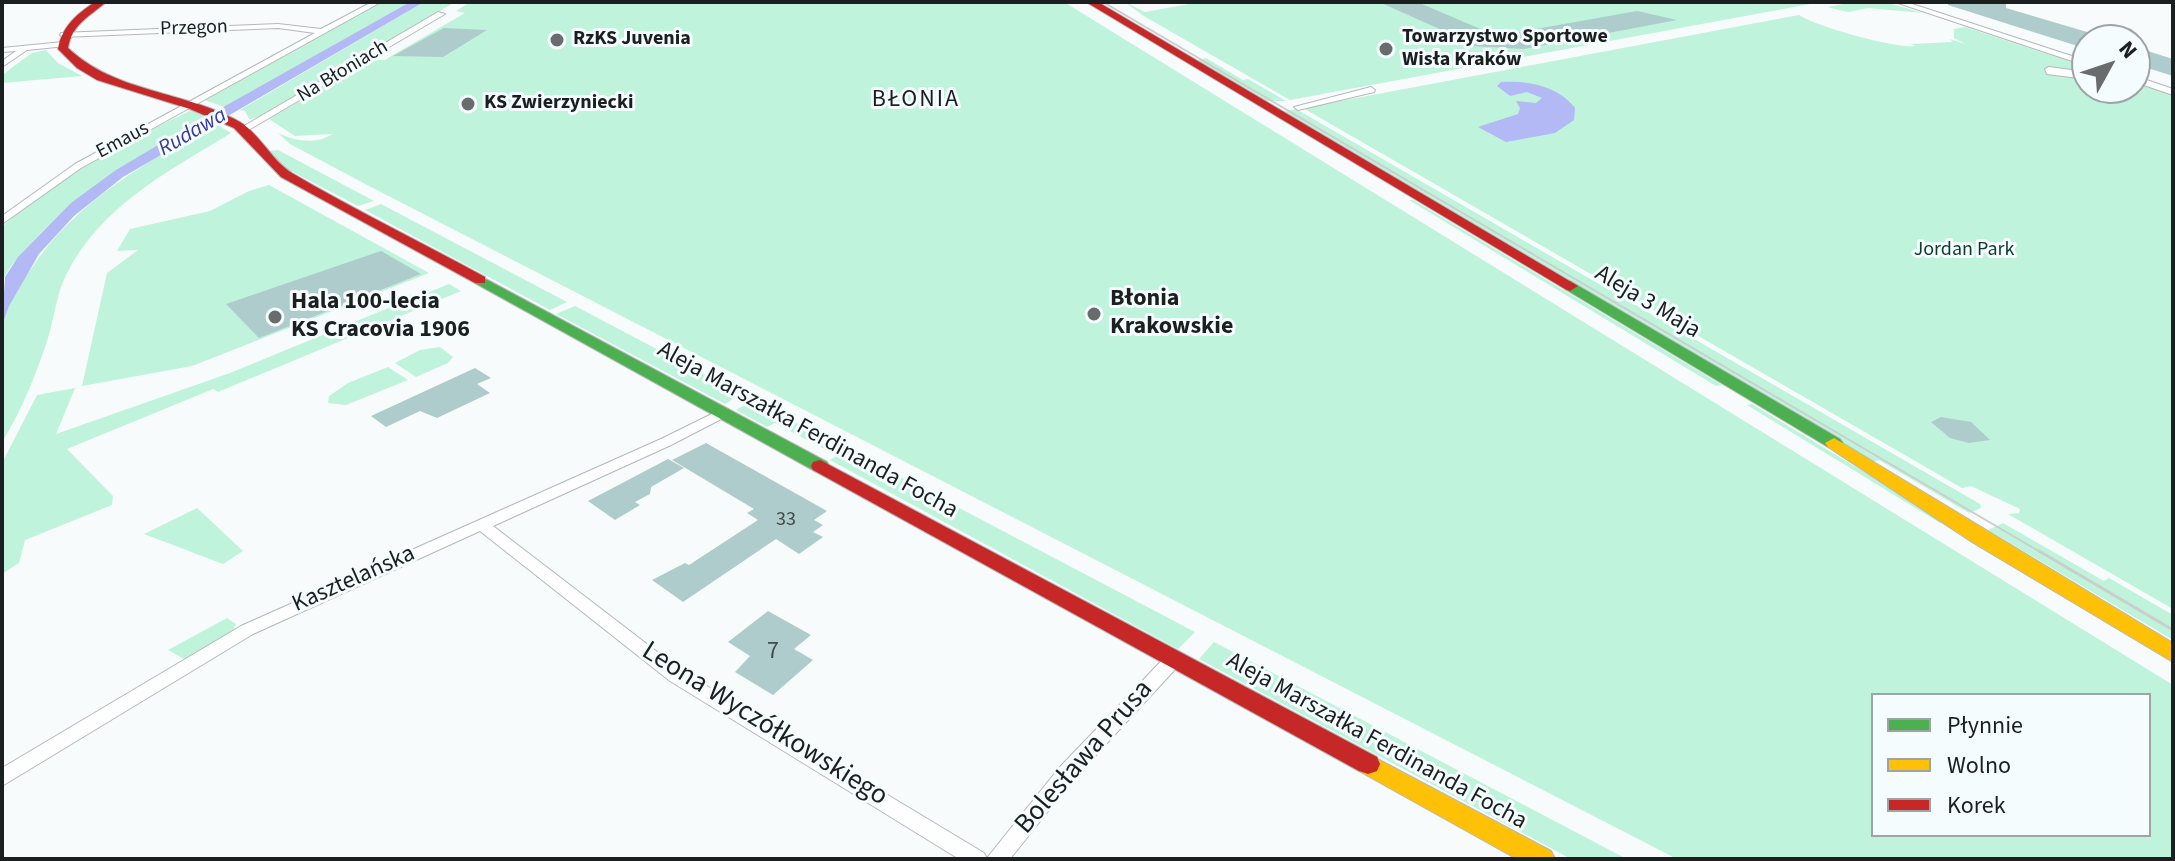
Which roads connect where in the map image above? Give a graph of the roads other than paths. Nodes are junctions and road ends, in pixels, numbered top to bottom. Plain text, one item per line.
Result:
1 (101, 2) edge
2 (377, 2) edge
3 (1091, 2) edge
4 (1899, 2) edge
5 (1909, 2) edge
6 (441, 14) dead end
7 (1982, 24) junction
8 (1971, 26) junction
9 (324, 32) junction
10 (64, 40) junction
11 (25, 49) junction
12 (2, 50) edge
13 (2071, 55) edge
14 (2071, 56) edge
15 (2, 65) edge
16 (2151, 80) edge
17 (2151, 84) edge
18 (2172, 86) edge
19 (1371, 90) dead end
20 (201, 107) junction
21 (1298, 107) dead end
22 (237, 125) junction
23 (2, 221) edge
24 (722, 413) junction
25 (481, 524) junction
26 (2173, 654) edge
27 (1174, 659) junction
28 (2, 778) edge
29 (977, 859) edge
30 (997, 859) edge
31 (1542, 859) edge

1 - 10 street
2 - 9 street, Emaus
3 - 26 street, Aleja 3 Maja
4 - 8 street
5 - 7 street
6 - 22 street, Na Błoniach
7 - 8 street
7 - 13 street
8 - 14 street
9 - 10 street, Przegon
9 - 20 street, Emaus
10 - 11 street, Przegon
10 - 20 street, Aleja Marszałka Ferdinanda Focha
11 - 12 street, Przegon
11 - 15 street
16 - 18 street
17 - 18 street
19 - 21 street
20 - 22 street, Aleja Marszałka Ferdinanda Focha
20 - 23 street, Emaus
22 - 24 street, Aleja Marszałka Ferdinanda Focha
24 - 25 street, Kasztelańska
24 - 27 street, Aleja Marszałka Ferdinanda Focha
25 - 28 street, Kasztelańska
25 - 29 street, Leona Wyczółkowskiego
27 - 30 street, Bolesława Prusa
27 - 31 street, Aleja Marszałka Ferdinanda Focha

